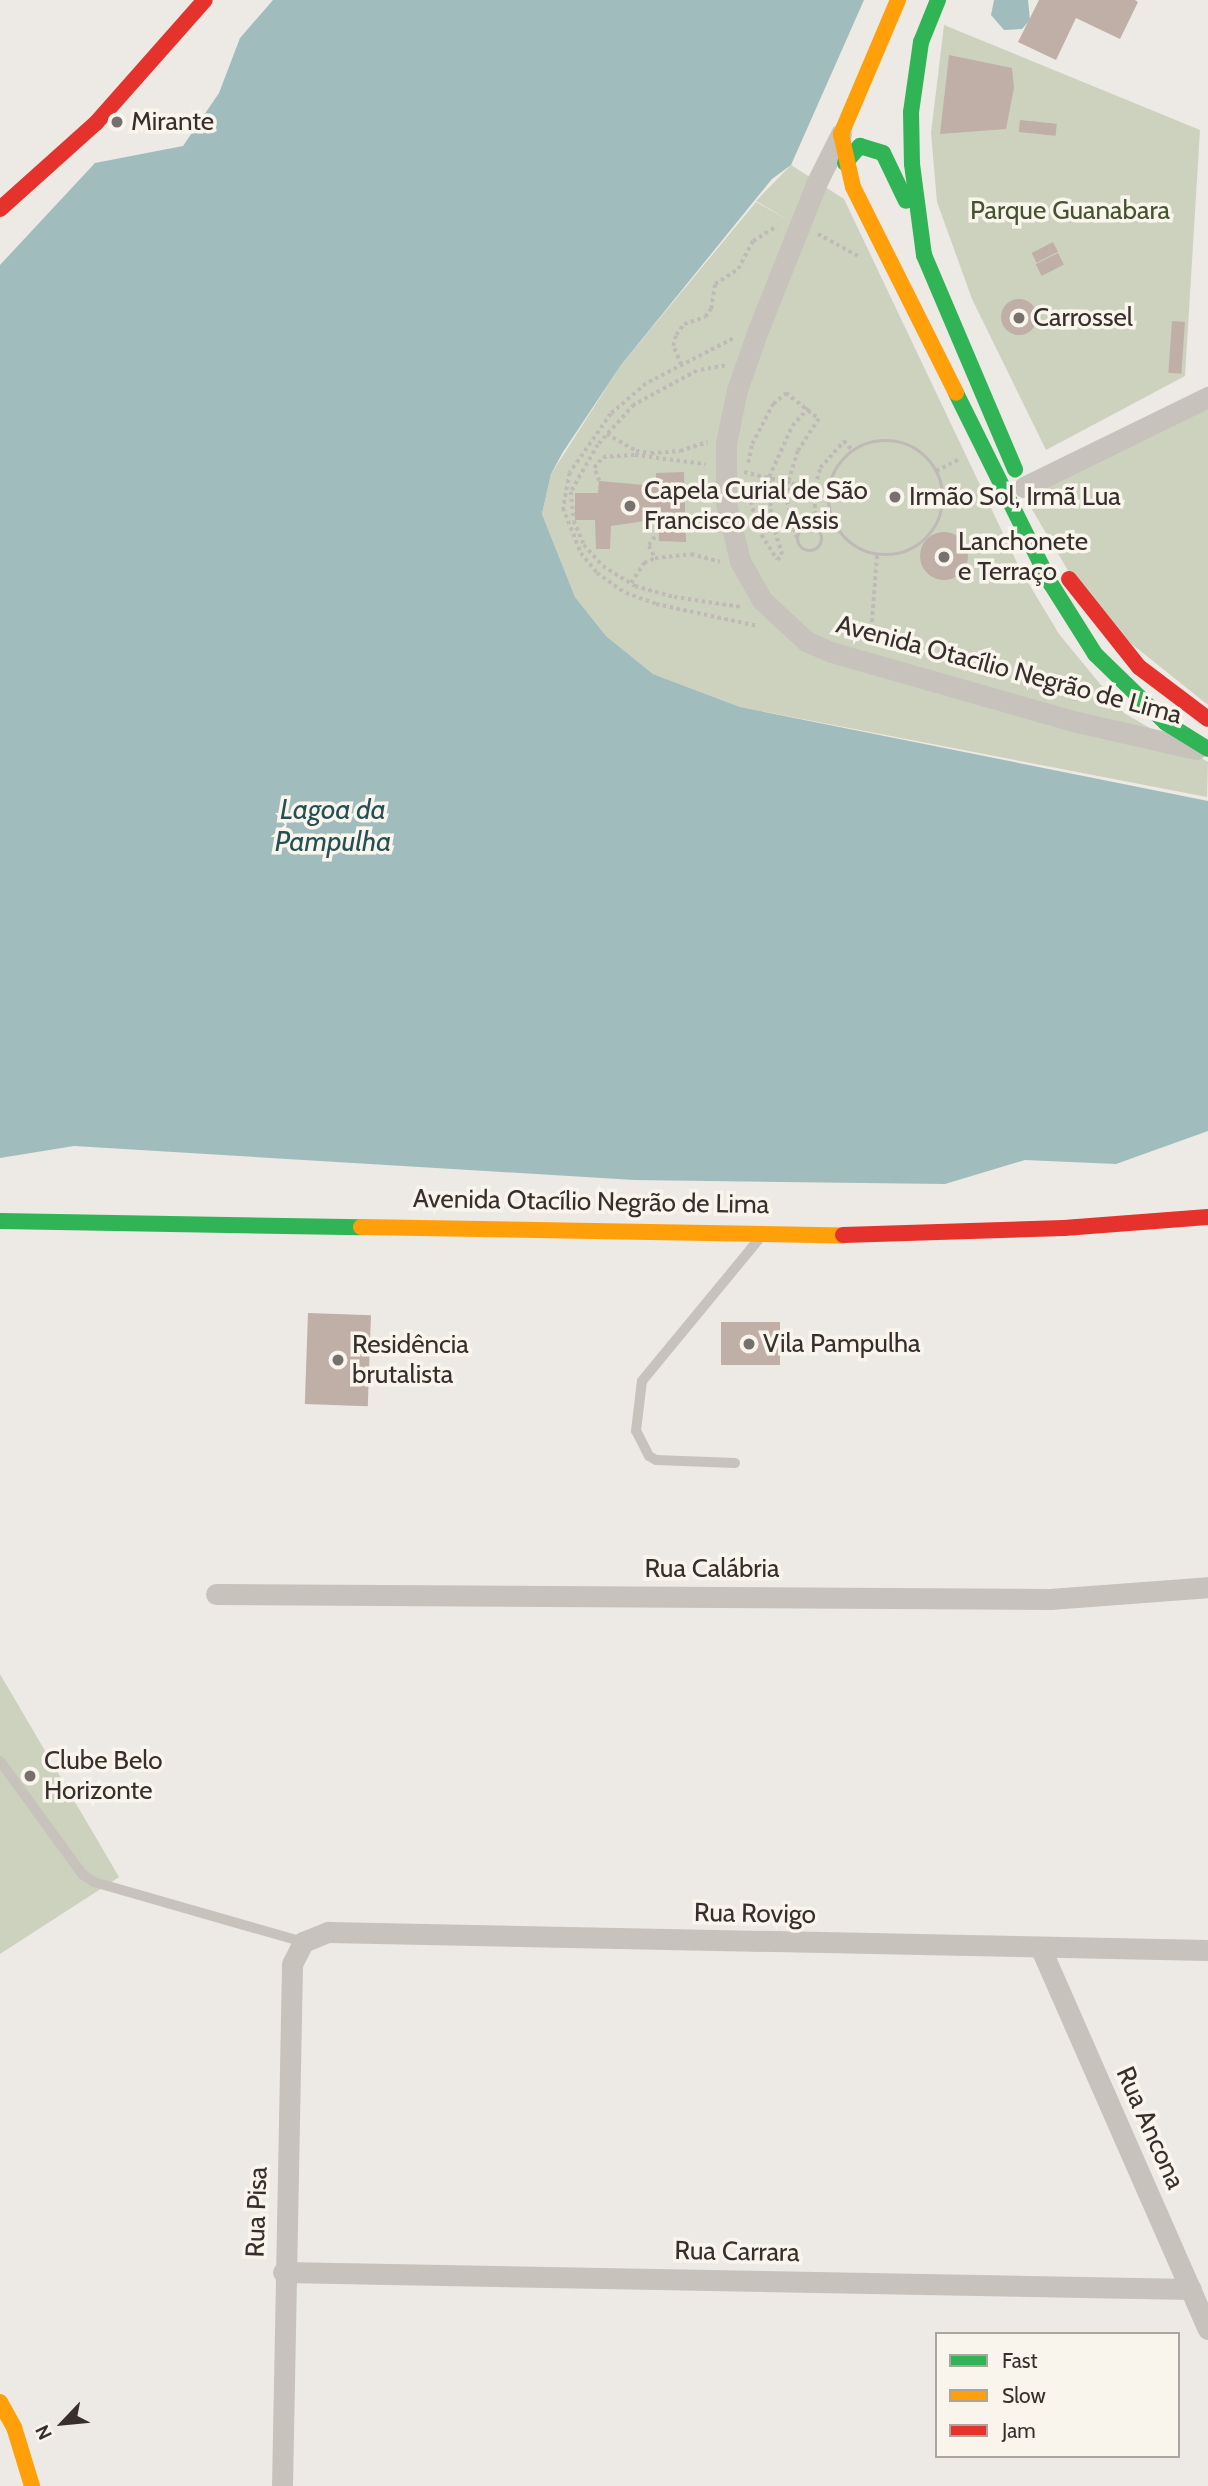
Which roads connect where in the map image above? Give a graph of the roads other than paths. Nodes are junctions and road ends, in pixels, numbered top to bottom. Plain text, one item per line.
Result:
1 (205, 0) edge
2 (898, 0) edge
3 (938, 0) edge
4 (841, 134) junction
5 (845, 163) junction
6 (0, 209) edge
7 (924, 255) junction
8 (1208, 397) edge
9 (1027, 493) joint
10 (1060, 560) dead end
11 (1208, 719) edge
12 (1208, 750) edge
13 (1208, 1207) edge
14 (1180, 1217) junction
15 (1208, 1217) edge
16 (0, 1221) edge
17 (765, 1233) junction
18 (735, 1463) dead end
19 (1208, 1587) edge
20 (216, 1594) dead end
21 (0, 1761) edge
22 (303, 1942) junction
23 (1041, 1949) junction
24 (1208, 1950) edge
25 (283, 2272) junction
26 (1191, 2289) junction
27 (1208, 2329) edge
28 (0, 2402) edge
29 (32, 2486) edge
30 (282, 2486) edge

1 - 6 street
2 - 4 street, Avenida Otacílio Negrão de Lima
3 - 7 street
4 - 5 street, Avenida Otacílio Negrão de Lima
4 - 12 street, Avenida Otacílio Negrão de Lima
5 - 7 street
5 - 12 street, Avenida Otacílio Negrão de Lima
7 - 9 street
8 - 9 street
10 - 11 street, Avenida Otacílio Negrão de Lima
13 - 14 street, Avenida Otacílio Negrão de Lima
14 - 15 street, Avenida Otacílio Negrão de Lima
14 - 17 street, Avenida Otacílio Negrão de Lima
16 - 17 street, Avenida Otacílio Negrão de Lima
17 - 18 lane
19 - 20 street, Rua Calábria
21 - 22 lane
22 - 23 street, Rua Rovigo
22 - 25 street, Rua Pisa
23 - 24 street, Rua Rovigo
23 - 26 street, Rua Ancona
25 - 26 street, Rua Carrara
25 - 30 street, Rua Pisa
26 - 27 street, Rua Ancona
28 - 29 street

